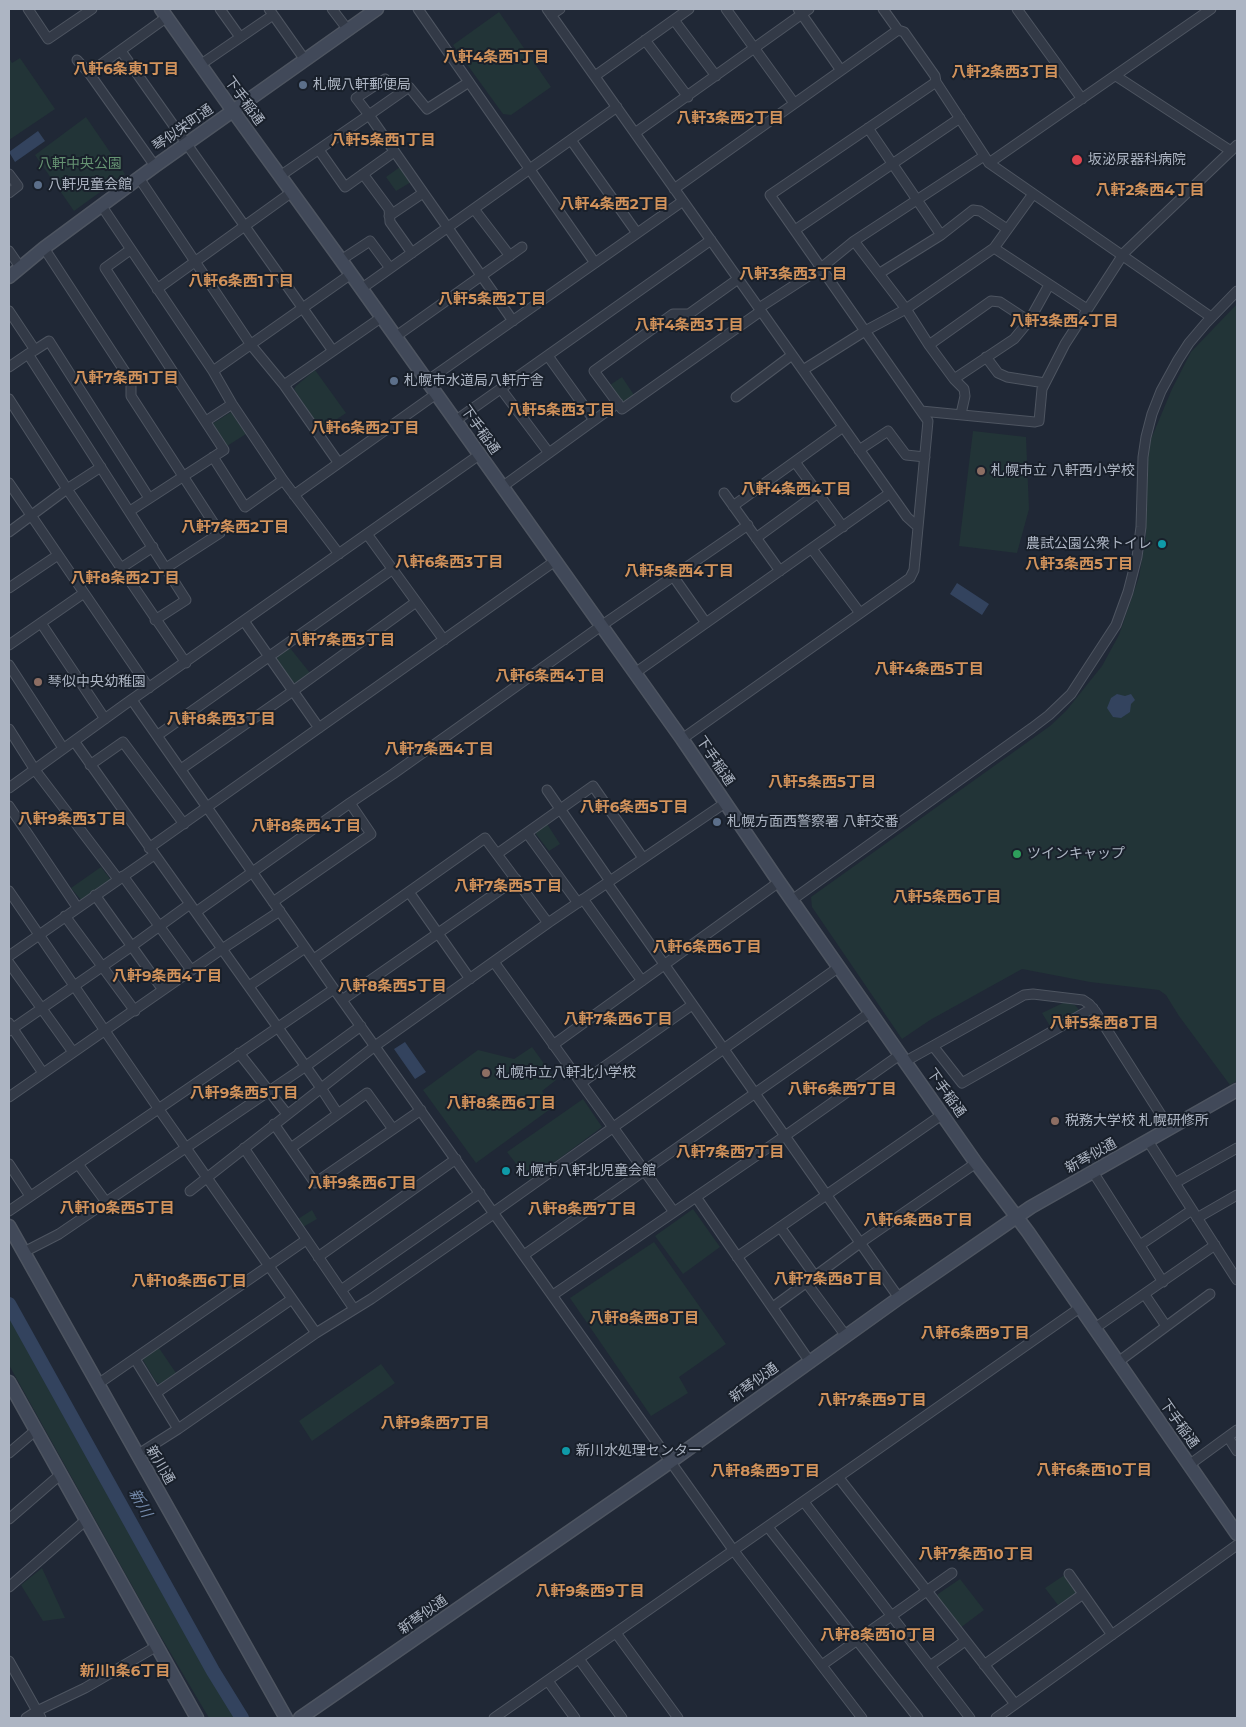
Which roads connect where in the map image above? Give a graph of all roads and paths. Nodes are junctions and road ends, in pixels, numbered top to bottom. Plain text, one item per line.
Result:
1 (28, 9) edge
2 (91, 9) edge
3 (220, 9) edge
4 (332, 9) edge
5 (377, 9) edge
6 (418, 9) edge
7 (560, 9) edge
8 (689, 9) edge
9 (726, 9) edge
10 (883, 9) edge
11 (1017, 9) edge
12 (1211, 9) edge
13 (803, 11) edge
14 (271, 12) edge
15 (549, 12) edge
16 (164, 13) edge
17 (674, 20) junction
18 (348, 30) junction
19 (898, 30) junction
20 (240, 37) junction
21 (645, 40) junction
22 (754, 48) junction
23 (121, 51) junction
24 (77, 60) dead end
25 (305, 60) junction
26 (200, 65) junction
27 (840, 69) junction
28 (89, 73) junction
29 (595, 76) junction
30 (716, 76) junction
31 (1116, 76) junction
32 (385, 79) dead end
33 (469, 82) junction
34 (936, 82) junction
35 (688, 97) junction
36 (1082, 99) junction
37 (794, 103) junction
38 (617, 107) junction
39 (233, 111) junction
40 (369, 115) junction
41 (960, 118) junction
42 (868, 128) junction
43 (635, 133) junction
44 (571, 140) junction
45 (186, 144) junction
46 (1234, 148) edge
47 (319, 150) junction
48 (394, 152) junction
49 (987, 159) junction
50 (893, 164) junction
51 (155, 166) junction
52 (530, 168) junction
53 (9, 174) edge
54 (363, 174) junction
55 (280, 176) junction
56 (139, 178) junction
57 (674, 189) junction
58 (292, 192) junction
59 (9, 193) edge
60 (423, 193) junction
61 (1033, 194) junction
62 (918, 200) junction
63 (683, 201) junction
64 (101, 205) junction
65 (474, 209) junction
66 (390, 216) junction
67 (244, 227) junction
68 (447, 228) junction
69 (1007, 229) junction
70 (795, 230) junction
71 (637, 233) junction
72 (941, 235) junction
73 (710, 240) junction
74 (854, 241) junction
75 (522, 247) dead end
76 (44, 248) junction
77 (994, 248) junction
78 (130, 250) junction
79 (9, 251) edge
80 (412, 253) junction
81 (1123, 255) junction
82 (510, 256) junction
83 (341, 260) junction
84 (195, 262) junction
85 (595, 262) junction
86 (20, 267) junction
87 (390, 268) junction
88 (821, 268) junction
89 (880, 273) junction
90 (351, 274) junction
91 (9, 277) edge
92 (482, 277) junction
93 (738, 279) junction
94 (1048, 285) junction
95 (157, 289) junction
96 (361, 289) junction
97 (1237, 291) edge
98 (301, 308) junction
99 (906, 309) junction
100 (1087, 309) junction
101 (760, 310) junction
102 (9, 311) edge
103 (382, 317) junction
104 (1211, 317) junction
105 (1028, 320) junction
106 (513, 321) junction
107 (865, 331) junction
108 (395, 337) junction
109 (251, 345) junction
110 (928, 345) junction
111 (32, 352) junction
112 (333, 352) junction
113 (792, 355) junction
114 (548, 356) junction
115 (986, 357) junction
116 (9, 368) edge
117 (802, 370) junction
118 (213, 371) junction
119 (954, 379) junction
120 (427, 381) junction
121 (1045, 383) junction
122 (284, 384) junction
123 (501, 389) junction
124 (436, 394) junction
125 (736, 397) dead end
126 (9, 399) edge
127 (618, 403) junction
128 (232, 404) junction
129 (921, 411) junction
130 (961, 414) junction
131 (594, 420) junction
132 (206, 421) junction
133 (455, 421) junction
134 (843, 427) junction
135 (859, 450) junction
136 (549, 453) junction
137 (479, 455) junction
138 (213, 457) junction
139 (925, 457) junction
140 (338, 462) junction
141 (795, 462) junction
142 (101, 467) junction
143 (183, 476) junction
144 (283, 480) junction
145 (9, 483) edge
146 (502, 487) junction
147 (68, 489) junction
148 (724, 493) dead end
149 (818, 493) junction
150 (890, 493) junction
151 (294, 494) junction
152 (148, 498) junction
153 (734, 506) junction
154 (130, 511) junction
155 (32, 516) junction
156 (748, 525) junction
157 (843, 526) junction
158 (918, 527) junction
159 (9, 532) edge
160 (367, 534) junction
161 (756, 538) junction
162 (153, 547) junction
163 (812, 549) junction
164 (339, 554) junction
165 (58, 555) junction
166 (555, 561) junction
167 (120, 568) junction
168 (166, 568) junction
169 (392, 569) junction
170 (780, 571) junction
171 (673, 576) junction
172 (9, 588) edge
173 (84, 593) junction
174 (416, 602) junction
175 (860, 613) junction
176 (155, 620) junction
177 (244, 621) junction
178 (41, 623) junction
179 (706, 623) junction
180 (601, 626) junction
181 (444, 640) junction
182 (9, 645) edge
183 (270, 658) junction
184 (186, 662) junction
185 (9, 665) edge
186 (635, 673) junction
187 (149, 688) junction
188 (293, 691) junction
189 (132, 700) junction
190 (106, 719) junction
191 (319, 728) junction
192 (9, 729) edge
193 (158, 735) junction
194 (682, 739) junction
195 (74, 741) junction
196 (64, 748) junction
197 (90, 765) junction
198 (181, 768) junction
199 (36, 770) junction
200 (9, 788) edge
201 (547, 790) dead end
202 (350, 803) junction
203 (725, 803) junction
204 (9, 806) edge
205 (208, 807) junction
206 (561, 808) junction
207 (184, 824) junction
208 (527, 832) junction
209 (151, 852) junction
210 (497, 854) junction
211 (643, 858) junction
212 (253, 871) junction
213 (121, 877) junction
214 (516, 879) junction
215 (609, 882) junction
216 (779, 882) junction
217 (409, 892) junction
218 (95, 895) junction
219 (10, 897) edge
220 (792, 900) junction
221 (581, 901) junction
222 (274, 902) junction
223 (190, 904) junction
224 (77, 907) junction
225 (280, 911) junction
226 (196, 912) junction
227 (65, 916) junction
228 (548, 923) junction
229 (160, 925) junction
230 (438, 933) junction
231 (38, 935) junction
232 (132, 946) junction
233 (305, 948) junction
234 (222, 949) junction
235 (9, 956) edge
236 (314, 959) junction
237 (494, 962) junction
238 (9, 963) edge
239 (664, 965) junction
240 (103, 966) junction
241 (839, 966) junction
242 (192, 970) junction
243 (470, 979) junction
244 (642, 981) junction
245 (74, 985) junction
246 (249, 986) junction
247 (334, 988) junction
248 (163, 990) junction
249 (342, 1000) junction
250 (692, 1004) junction
251 (42, 1008) junction
252 (1093, 1008) junction
253 (134, 1011) junction
254 (872, 1012) junction
255 (278, 1026) junction
256 (361, 1026) junction
257 (10, 1027) edge
258 (104, 1031) junction
259 (554, 1045) junction
260 (375, 1046) junction
261 (933, 1046) junction
262 (723, 1049) junction
263 (73, 1052) junction
264 (239, 1053) junction
265 (903, 1058) junction
266 (306, 1066) junction
267 (44, 1072) junction
268 (9, 1083) edge
269 (581, 1084) junction
270 (322, 1088) junction
271 (268, 1090) junction
272 (1237, 1090) edge
273 (12, 1094) edge
274 (755, 1094) junction
275 (158, 1108) junction
276 (421, 1110) junction
277 (287, 1114) junction
278 (338, 1114) junction
279 (943, 1114) junction
280 (274, 1124) junction
281 (612, 1127) junction
282 (393, 1129) junction
283 (1170, 1129) junction
284 (785, 1136) junction
285 (1148, 1141) junction
286 (186, 1147) junction
287 (244, 1148) junction
288 (291, 1148) junction
289 (1237, 1148) edge
290 (456, 1159) junction
291 (976, 1162) junction
292 (9, 1164) edge
293 (78, 1164) junction
294 (643, 1172) junction
295 (1093, 1172) junction
296 (208, 1177) junction
297 (1175, 1183) junction
298 (190, 1191) dead end
299 (480, 1193) junction
300 (826, 1195) junction
301 (1237, 1195) edge
302 (30, 1196) junction
303 (696, 1197) junction
304 (106, 1202) junction
305 (9, 1211) edge
306 (674, 1212) junction
307 (494, 1213) junction
308 (1195, 1214) junction
309 (1016, 1217) junction
310 (9, 1226) edge
311 (780, 1227) junction
312 (306, 1240) junction
313 (860, 1243) junction
314 (1140, 1245) junction
315 (1215, 1245) junction
316 (24, 1252) junction
317 (524, 1255) junction
318 (318, 1257) junction
319 (738, 1257) junction
320 (269, 1266) junction
321 (814, 1276) junction
322 (1237, 1280) edge
323 (806, 1282) junction
324 (1163, 1282) junction
325 (341, 1290) junction
326 (553, 1294) junction
327 (1210, 1294) dead end
328 (1145, 1295) junction
329 (899, 1298) junction
330 (292, 1300) junction
331 (773, 1307) junction
332 (1080, 1307) junction
333 (354, 1309) junction
334 (1166, 1326) junction
335 (1095, 1328) junction
336 (316, 1333) junction
337 (846, 1336) junction
338 (135, 1359) junction
339 (810, 1362) junction
340 (1118, 1362) junction
341 (9, 1382) edge
342 (98, 1384) junction
343 (156, 1393) junction
344 (178, 1428) junction
345 (36, 1430) junction
346 (1237, 1430) edge
347 (1228, 1437) junction
348 (1237, 1451) edge
349 (9, 1453) edge
350 (137, 1455) junction
351 (670, 1462) junction
352 (1189, 1465) junction
353 (61, 1474) junction
354 (839, 1478) junction
355 (804, 1502) junction
356 (9, 1519) edge
357 (86, 1520) junction
358 (768, 1527) junction
359 (1237, 1534) edge
360 (1237, 1545) edge
361 (734, 1551) junction
362 (952, 1573) dead end
363 (1069, 1574) dead end
364 (9, 1587) edge
365 (928, 1591) junction
366 (1083, 1594) junction
367 (892, 1615) junction
368 (616, 1633) junction
369 (1112, 1635) junction
370 (857, 1640) junction
371 (965, 1641) junction
372 (157, 1646) junction
373 (579, 1659) junction
374 (9, 1662) edge
375 (822, 1665) junction
376 (984, 1665) junction
377 (930, 1666) junction
378 (548, 1681) junction
379 (1015, 1704) junction
380 (39, 1715) edge
381 (26, 1718) edge
382 (197, 1718) edge
383 (286, 1718) edge
384 (300, 1718) edge
385 (494, 1718) edge
386 (575, 1718) edge
387 (622, 1718) edge
388 (678, 1718) edge
389 (862, 1718) edge
390 (918, 1718) edge
391 (970, 1718) edge
392 (996, 1718) edge

1 - 2 street
3 - 20 street
4 - 18 street
5 - 18 main road, 琴似栄町通
6 - 33 street
7 - 15 street
8 - 17 street
9 - 22 street
10 - 19 street
11 - 36 street
12 - 31 street
13 - 22 street
13 - 27 street
14 - 20 street
14 - 25 street
15 - 29 street
16 - 23 street
16 - 26 main road, 下手稲通
17 - 21 street
17 - 30 street
18 - 25 main road, 琴似栄町通
19 - 27 street
19 - 34 street
20 - 26 street
21 - 29 street
21 - 35 street
22 - 30 street
22 - 37 street
23 - 28 street
23 - 45 street
24 - 28 street
25 - 39 main road, 琴似栄町通
26 - 39 main road, 下手稲通
27 - 37 street
28 - 51 street
29 - 38 street
30 - 35 street
31 - 36 street
31 - 46 street
32 - 40 street
33 - 40 street
33 - 52 street
34 - 41 street
34 - 42 street
35 - 43 street
36 - 49 street
37 - 57 street
38 - 43 street
38 - 44 street
39 - 45 main road, 琴似栄町通
39 - 55 main road, 下手稲通
40 - 47 street
40 - 48 street
41 - 49 street
41 - 50 street
42 - 50 street
42 - 70 street
43 - 57 street
44 - 52 street
44 - 71 street
45 - 51 main road, 琴似栄町通
45 - 67 street
46 - 81 street
47 - 54 street
47 - 55 street
48 - 54 street
48 - 60 street
49 - 61 street
49 - 62 street
50 - 62 street
50 - 70 street
51 - 56 main road, 琴似栄町通
52 - 65 street
52 - 85 street
53 - 59 street
54 - 66 street
55 - 58 main road, 下手稲通
56 - 64 main road, 琴似栄町通
56 - 84 street
57 - 63 street
58 - 67 street
58 - 83 main road, 下手稲通
60 - 66 street
60 - 68 street
61 - 69 street
61 - 81 street
62 - 72 street
62 - 74 street
63 - 71 street
63 - 73 street
64 - 76 main road, 琴似栄町通
64 - 78 street
65 - 68 street
65 - 82 street
66 - 80 street
67 - 84 street
67 - 98 street
68 - 80 street
68 - 92 street
69 - 72 street
69 - 77 street
70 - 88 street
71 - 85 street
72 - 89 street
73 - 93 street
73 - 114 street
74 - 88 street
74 - 89 street
75 - 82 street
76 - 86 main road, 琴似栄町通
76 - 143 street
77 - 94 street
77 - 99 street
78 - 95 street
78 - 132 street
79 - 86 street
80 - 87 street
81 - 100 street
81 - 104 street
82 - 92 street
83 - 87 street
83 - 90 main road, 下手稲通
84 - 95 street
84 - 109 street
85 - 106 street
86 - 91 main road, 琴似栄町通
87 - 96 street
88 - 101 street
88 - 107 street
89 - 99 street
90 - 96 main road, 下手稲通
90 - 98 street
92 - 106 street
92 - 108 street
93 - 101 street
93 - 127 street
94 - 100 street
94 - 105 street
95 - 118 street
96 - 103 main road, 下手稲通
97 - 104 street
98 - 109 street
98 - 112 street
99 - 107 street
99 - 110 street
100 - 121 street
101 - 113 street
101 - 127 street
102 - 111 street
103 - 108 main road, 下手稲通
103 - 112 street
104 - 220 street
105 - 110 street
105 - 115 street
106 - 120 street
107 - 117 street
107 - 129 street
108 - 120 main road, 下手稲通
109 - 118 street
109 - 122 street
110 - 119 street
111 - 116 street
111 - 142 street
111 - 152 street
112 - 122 street
113 - 117 street
113 - 125 street
114 - 123 street
114 - 131 street
115 - 119 street
115 - 121 street
117 - 134 street
118 - 128 street
119 - 130 street
120 - 124 main road, 下手稲通
121 - 130 street
122 - 140 street
123 - 133 street
123 - 136 street
124 - 133 main road, 下手稲通
124 - 140 street
126 - 147 street
127 - 131 street
128 - 132 street
128 - 144 street
129 - 130 street
129 - 139 street
131 - 136 street
132 - 138 street
133 - 137 main road, 下手稲通
134 - 135 street
134 - 141 street
135 - 139 street
135 - 150 street
136 - 146 street
137 - 146 main road, 下手稲通
137 - 160 street
138 - 143 street
138 - 144 street
139 - 158 street
140 - 151 street
141 - 149 street
141 - 153 street
142 - 147 street
142 - 154 street
143 - 152 street
143 - 168 street
144 - 151 street
145 - 155 street
146 - 166 main road, 下手稲通
147 - 155 street
147 - 167 street
148 - 153 street
149 - 157 street
149 - 161 street
150 - 157 street
150 - 158 street
151 - 164 street
152 - 154 street
153 - 156 street
154 - 162 street
155 - 159 street
155 - 165 street
156 - 161 street
156 - 171 street
157 - 163 street
158 - 175 street
160 - 164 street
160 - 169 street
161 - 170 street
162 - 167 street
162 - 168 street
163 - 170 street
163 - 175 street
164 - 177 street
165 - 172 street
165 - 173 street
166 - 180 main road, 下手稲通
166 - 181 street
167 - 176 street
168 - 176 street
169 - 174 street
169 - 183 street
170 - 179 street
171 - 179 street
171 - 180 street
173 - 178 street
173 - 187 street
174 - 181 street
174 - 188 street
175 - 194 street
176 - 184 street
177 - 183 street
177 - 184 street
178 - 182 street
178 - 190 street
179 - 186 street
180 - 186 main road, 下手稲通
180 - 202 street
181 - 191 street
183 - 188 street
183 - 193 street
184 - 187 street
185 - 196 street
186 - 194 main road, 下手稲通
187 - 189 street
188 - 191 street
188 - 198 street
189 - 190 street
189 - 193 street
190 - 195 street
191 - 205 street
192 - 199 street
193 - 198 street
194 - 203 main road, 下手稲通
195 - 196 street
195 - 197 street
196 - 199 street
197 - 207 street
197 - 209 street
198 - 205 street
199 - 200 street
199 - 213 street
201 - 206 street
202 - 212 street
202 - 222 street
203 - 211 street
203 - 216 main road, 下手稲通
204 - 224 street
205 - 207 street
205 - 212 street
206 - 208 street
206 - 211 street
206 - 215 street
207 - 209 street
208 - 210 street
208 - 221 street
209 - 213 street
209 - 223 street
210 - 214 street
210 - 217 street
211 - 215 street
212 - 222 street
212 - 226 street
213 - 218 street
213 - 229 street
214 - 228 street
214 - 230 street
215 - 221 street
215 - 239 street
216 - 220 main road, 下手稲通
216 - 239 street
217 - 230 street
217 - 236 street
218 - 224 street
218 - 232 street
219 - 231 street
220 - 241 main road, 下手稲通
221 - 228 street
221 - 244 street
222 - 225 street
223 - 226 street
223 - 229 street
224 - 227 street
225 - 233 street
225 - 234 street
226 - 234 street
227 - 231 street
227 - 240 street
228 - 237 street
229 - 232 street
229 - 242 street
230 - 243 street
230 - 249 street
231 - 235 street
231 - 245 street
232 - 240 street
232 - 248 street
233 - 236 street
233 - 246 street
234 - 242 street
234 - 246 street
236 - 247 street
237 - 243 street
237 - 259 street
238 - 251 street
239 - 244 street
239 - 250 street
240 - 245 street
240 - 253 street
241 - 254 main road, 下手稲通
241 - 262 street
242 - 248 street
243 - 260 street
244 - 259 street
245 - 251 street
245 - 258 street
246 - 255 street
247 - 249 street
247 - 255 street
248 - 253 street
249 - 256 street
250 - 262 street
250 - 269 street
251 - 257 street
251 - 263 street
252 - 261 street
252 - 261 street
252 - 283 street
253 - 258 street
254 - 265 main road, 下手稲通
254 - 274 street
255 - 264 street
255 - 266 street
256 - 260 street
256 - 266 street
257 - 267 street
258 - 263 street
258 - 275 street
259 - 269 street
260 - 270 street
260 - 276 street
261 - 265 street
262 - 274 street
262 - 281 street
263 - 267 street
264 - 271 street
264 - 275 street
265 - 279 main road, 下手稲通
265 - 284 street
266 - 270 street
266 - 271 street
267 - 273 street
268 - 273 street
269 - 281 street
270 - 277 street
270 - 278 street
271 - 277 street
271 - 286 street
272 - 283 main road, 新琴似通
274 - 284 street
274 - 294 street
275 - 286 street
275 - 293 street
276 - 282 street
276 - 290 street
277 - 280 street
278 - 282 street
278 - 288 street
279 - 291 main road, 下手稲通
279 - 300 street
280 - 287 street
280 - 288 street
281 - 294 street
281 - 307 street
282 - 288 street
283 - 285 main road, 新琴似通
284 - 300 street
284 - 303 street
285 - 295 main road, 新琴似通
285 - 297 street
286 - 296 street
286 - 304 street
287 - 296 street
287 - 312 street
289 - 297 street
290 - 299 street
290 - 318 street
291 - 309 main road, 下手稲通
291 - 313 street
292 - 302 street
293 - 302 street
293 - 304 street
294 - 306 street
294 - 317 street
295 - 309 main road, 新琴似通
295 - 314 street
296 - 298 street
296 - 320 street
297 - 308 street
299 - 307 street
299 - 325 street
300 - 311 street
300 - 313 street
301 - 308 street
302 - 305 street
303 - 306 street
303 - 319 street
304 - 316 street
306 - 326 street
307 - 317 street
307 - 333 street
308 - 314 street
308 - 315 street
309 - 329 main road, 新琴似通
309 - 332 main road, 下手稲通
310 - 316 main road, 新川通
311 - 319 street
311 - 321 street
312 - 318 street
312 - 320 street
313 - 321 street
313 - 329 street
314 - 324 street
315 - 322 street
315 - 324 street
316 - 342 main road, 新川通
317 - 326 street
318 - 325 street
319 - 331 street
320 - 330 street
320 - 338 street
321 - 323 street
323 - 331 street
323 - 337 street
324 - 328 street
325 - 333 street
326 - 351 street
327 - 334 street
328 - 334 street
328 - 335 street
329 - 337 main road, 新琴似通
330 - 336 street
330 - 343 street
331 - 339 street
332 - 335 main road, 下手稲通
332 - 354 street
333 - 336 street
334 - 340 street
335 - 340 main road, 下手稲通
336 - 344 street
337 - 339 main road, 新琴似通
338 - 342 street
338 - 343 street
339 - 351 main road, 新琴似通
340 - 352 main road, 下手稲通
341 - 345 main road
342 - 350 main road, 新川通
343 - 344 street
344 - 350 street
345 - 349 street
345 - 353 main road
346 - 347 street
347 - 348 street
347 - 352 street
350 - 383 main road, 新川通
351 - 361 street
351 - 384 main road, 新琴似通
352 - 359 main road, 下手稲通
353 - 356 street
353 - 357 main road
354 - 355 street
354 - 365 street
355 - 358 street
355 - 367 street
357 - 364 street
357 - 372 main road
358 - 361 street
358 - 370 street
360 - 369 street
361 - 368 street
361 - 375 street
362 - 365 street
363 - 366 street
365 - 367 street
365 - 371 street
366 - 369 street
366 - 376 street
367 - 370 street
367 - 377 street
368 - 373 street
368 - 388 street
369 - 379 street
370 - 375 street
370 - 390 street
371 - 376 street
371 - 377 street
372 - 380 street
372 - 382 main road
373 - 378 street
373 - 387 street
374 - 380 street
375 - 389 street
376 - 379 street
377 - 391 street
378 - 385 street
378 - 386 street
379 - 392 street
380 - 381 street

